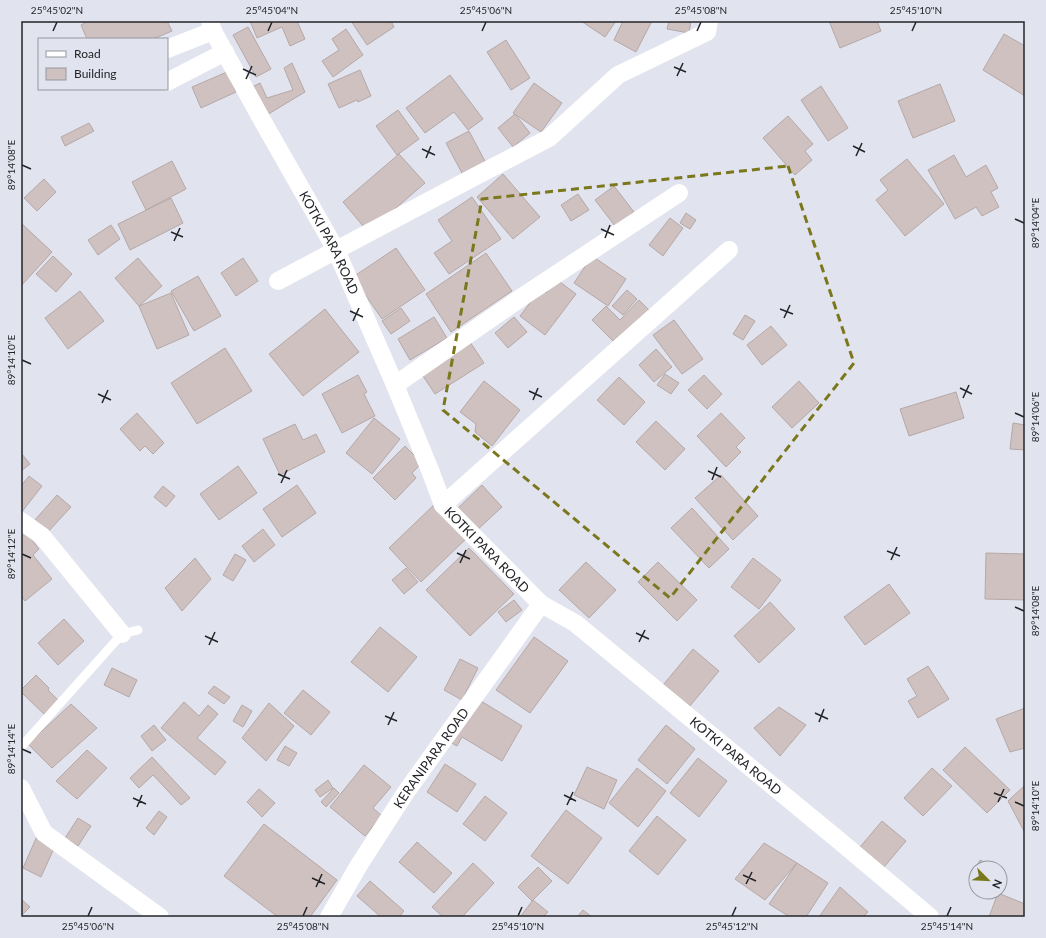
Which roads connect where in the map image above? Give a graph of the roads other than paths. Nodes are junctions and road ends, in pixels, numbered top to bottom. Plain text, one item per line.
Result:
1 (709, 21) edge
2 (211, 26) edge
3 (168, 48) edge
4 (225, 52) junction
5 (168, 81) edge
6 (679, 193) dead end
7 (336, 250) junction
8 (729, 250) dead end
9 (278, 281) dead end
10 (395, 385) junction
11 (444, 505) junction
12 (21, 521) edge
13 (541, 604) junction
14 (130, 632) joint
15 (21, 747) edge
16 (21, 788) edge
17 (160, 917) edge
18 (329, 917) edge
19 (930, 917) edge

1 - 7 street
2 - 3 street
2 - 4 street, KOTKI PARA ROAD
4 - 5 street
4 - 7 street, KOTKI PARA ROAD
6 - 10 street
7 - 9 street
7 - 10 street, KOTKI PARA ROAD
8 - 11 street
10 - 11 street, KOTKI PARA ROAD
11 - 13 street, KOTKI PARA ROAD
12 - 14 street
13 - 18 street, KERANIPARA ROAD
13 - 19 street, KOTKI PARA ROAD
14 - 15 lane
16 - 17 street

